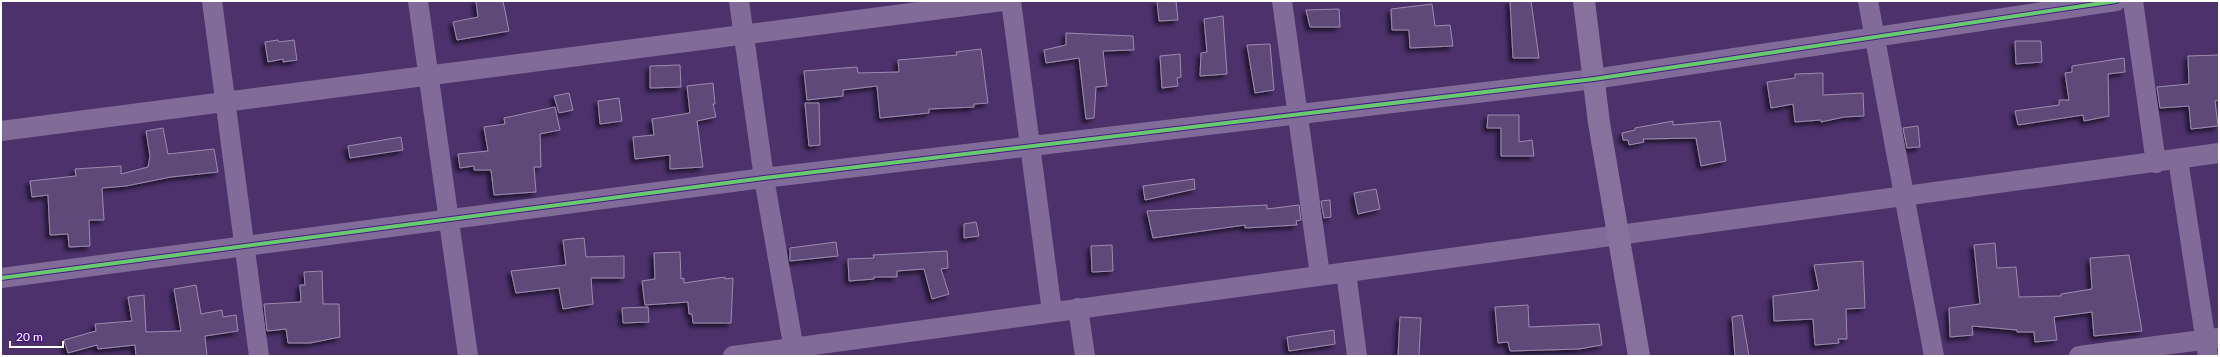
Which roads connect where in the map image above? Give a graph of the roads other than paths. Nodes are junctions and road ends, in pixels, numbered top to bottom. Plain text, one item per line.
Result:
1 (212, 1) edge
2 (418, 1) edge
3 (739, 1) edge
4 (1003, 1) edge
5 (1011, 1) edge
6 (1282, 1) edge
7 (1584, 1) edge
8 (1868, 1) edge
9 (2116, 1) edge
10 (2133, 1) edge
11 (743, 33) junction
12 (1874, 38) junction
13 (428, 76) junction
14 (1594, 79) junction
15 (225, 102) junction
16 (1297, 115) junction
17 (1, 131) edge
18 (1031, 146) junction
19 (2219, 153) edge
20 (2178, 159) junction
21 (2156, 163) junction
22 (764, 178) junction
23 (1904, 197) junction
24 (448, 220) junction
25 (1617, 234) junction
26 (244, 246) junction
27 (1346, 272) junction
28 (1320, 275) junction
29 (1, 278) edge
30 (1078, 308) junction
31 (1052, 312) junction
32 (2211, 344) edge
33 (794, 352) edge
34 (259, 356) edge
35 (468, 356) edge
36 (733, 356) edge
37 (1085, 356) edge
38 (1357, 356) edge
39 (1639, 356) edge
40 (1934, 356) edge
41 (2079, 356) edge

1 - 15 street
2 - 13 street
3 - 11 street
4 - 11 street
5 - 18 street
6 - 16 street
7 - 14 street
8 - 12 street
9 - 12 street
10 - 21 street
11 - 13 street
11 - 22 street
12 - 14 street
12 - 23 street
13 - 15 street
13 - 24 street
14 - 16 street
14 - 25 street
15 - 17 street
15 - 26 street
16 - 18 street
16 - 28 street
18 - 22 street
18 - 31 street
19 - 20 street
20 - 21 street
20 - 32 street
21 - 23 street
22 - 24 street
22 - 33 street
23 - 25 street
23 - 40 street
24 - 26 street
24 - 35 street
25 - 27 street
25 - 39 street
26 - 29 street
26 - 34 street
27 - 28 street
27 - 38 street
28 - 30 street
30 - 31 street
30 - 37 street
31 - 33 street
32 - 41 street
33 - 36 street

